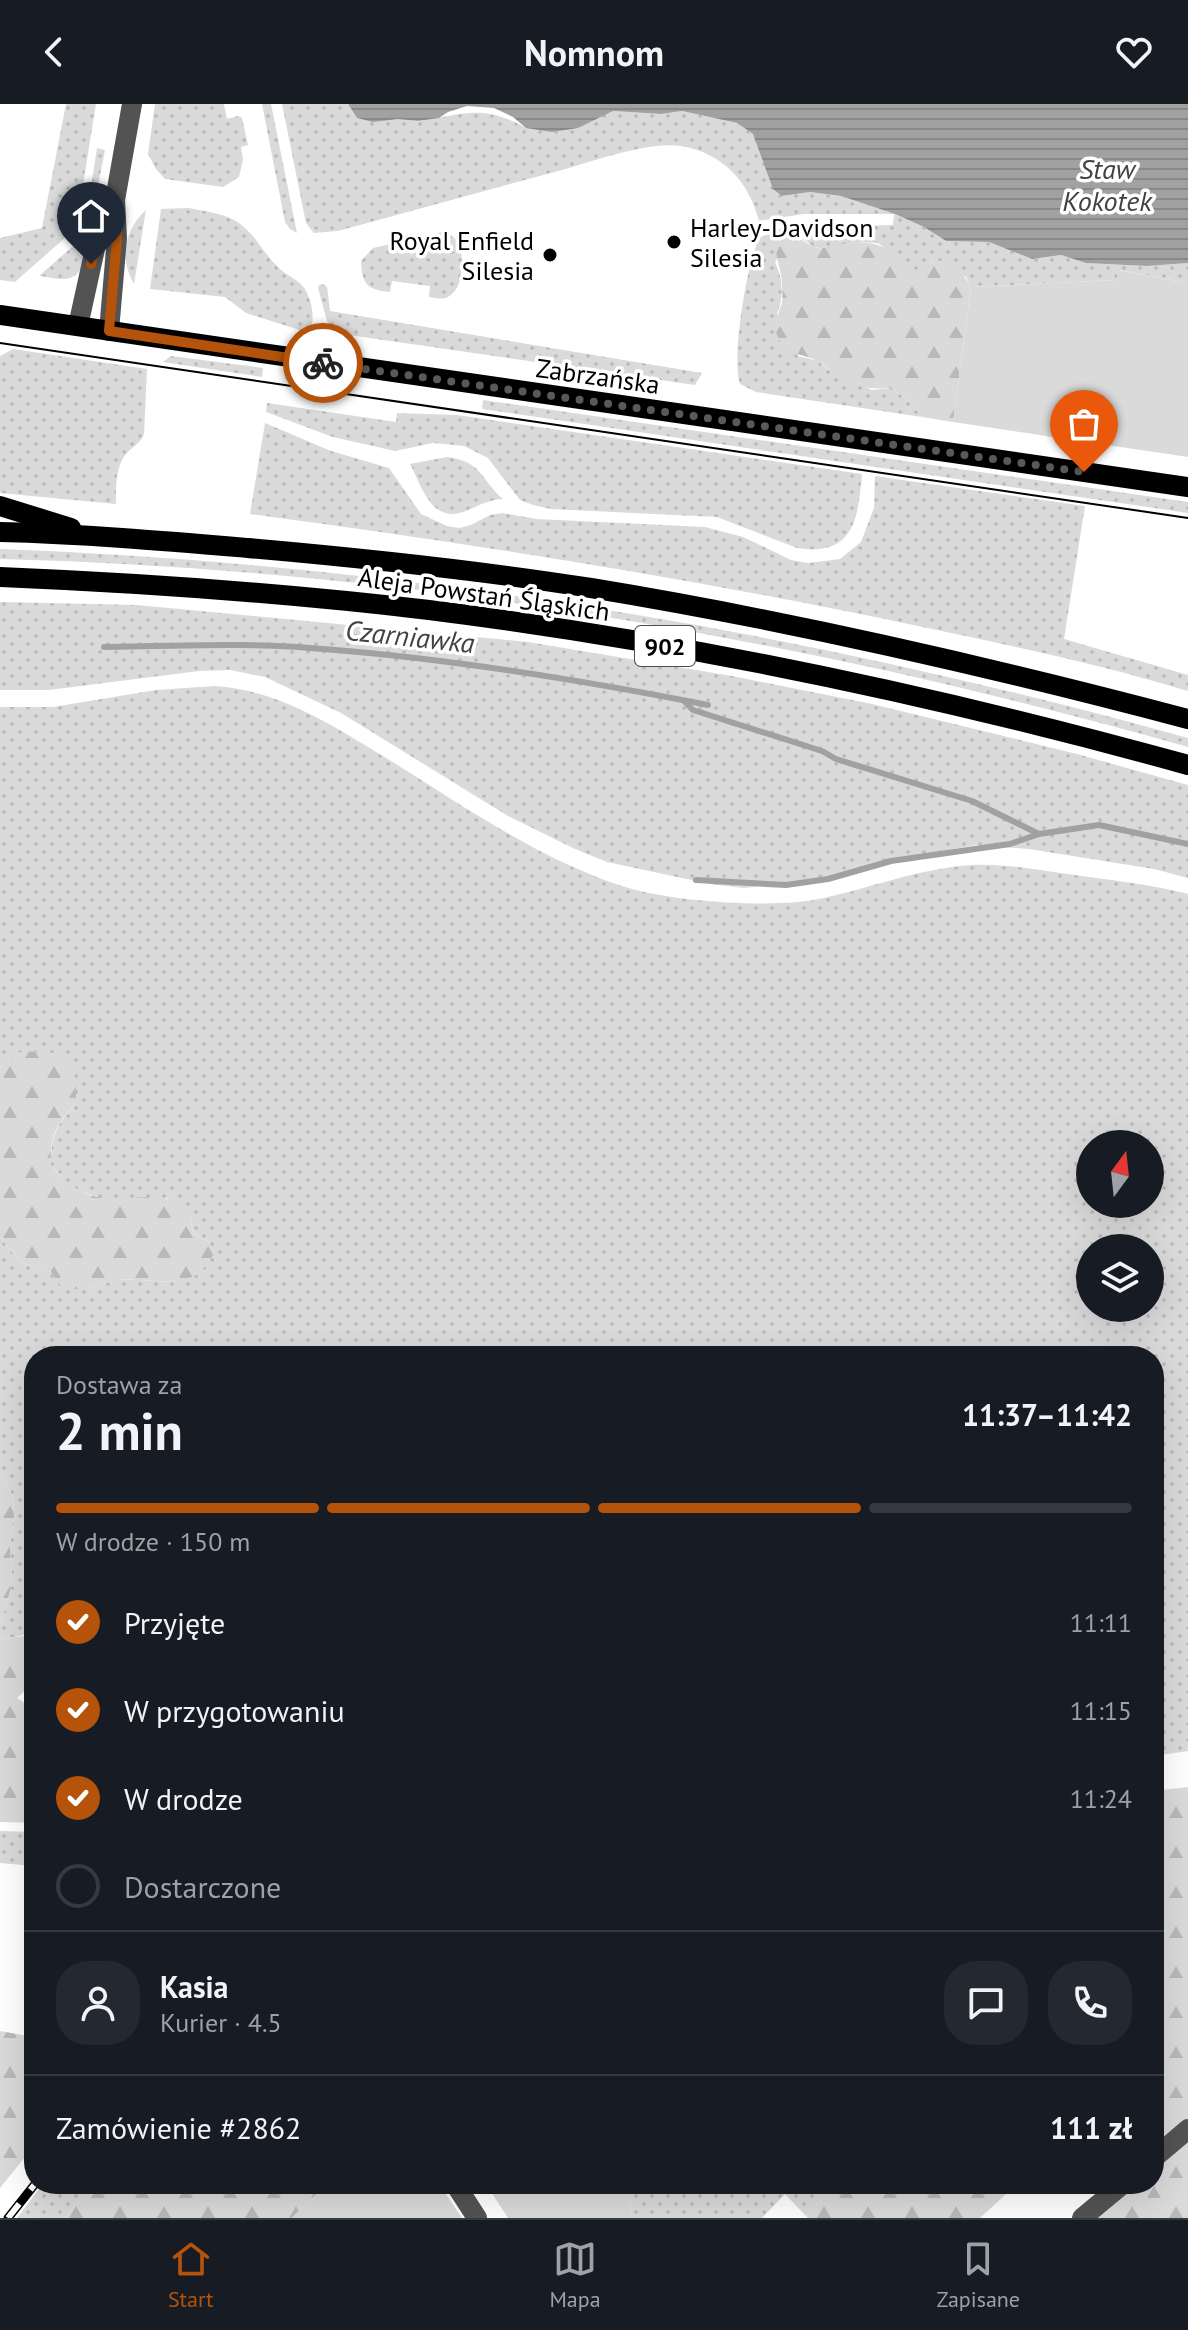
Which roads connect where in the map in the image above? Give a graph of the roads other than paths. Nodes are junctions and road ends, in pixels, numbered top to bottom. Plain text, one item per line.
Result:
1 (132, 104) edge
2 (115, 200) junction
3 (0, 315) edge
4 (78, 326) junction
5 (109, 331) junction
6 (1188, 487) edge
7 (0, 506) edge
8 (0, 532) edge
9 (98, 536) junction
10 (0, 577) edge
11 (1188, 719) edge
12 (1188, 765) edge
13 (1188, 2129) edge
14 (1164, 2149) edge
15 (461, 2194) edge
16 (1111, 2194) edge
17 (477, 2218) edge
18 (1082, 2218) edge

1 - 2 street
2 - 4 street
2 - 5 street
3 - 4 main road, Zabrzańska
4 - 5 main road, Zabrzańska
5 - 6 main road, Zabrzańska
7 - 9 main road
8 - 9 main road, Aleja Powstań Śląskich / 902
9 - 11 main road, Aleja Powstań Śląskich / 902
10 - 12 main road, Aleja Powstań Śląskich / 902
13 - 14 street
15 - 17 street
16 - 18 street

